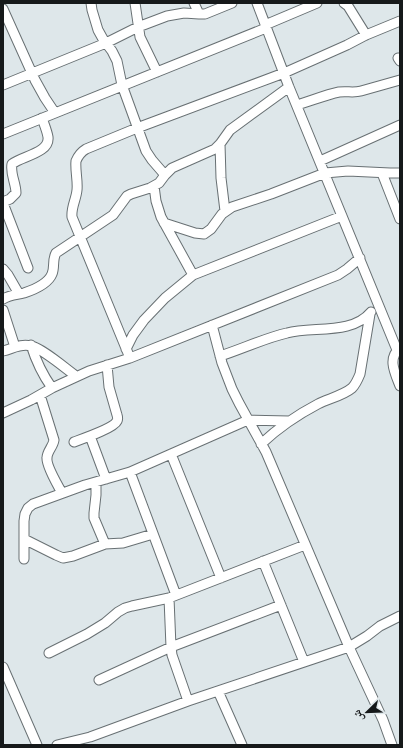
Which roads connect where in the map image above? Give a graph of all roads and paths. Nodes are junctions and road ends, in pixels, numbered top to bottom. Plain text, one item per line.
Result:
1 (91, 3) edge
2 (135, 3) edge
3 (194, 3) edge
4 (232, 3) edge
5 (257, 3) edge
6 (317, 3) edge
7 (344, 3) edge
8 (3, 9) edge
9 (199, 14) junction
10 (400, 21) edge
11 (266, 26) junction
12 (138, 27) junction
13 (366, 35) junction
14 (106, 42) junction
15 (157, 72) junction
16 (31, 73) junction
17 (284, 73) junction
18 (400, 80) edge
19 (3, 85) edge
20 (122, 86) junction
21 (290, 87) junction
22 (297, 105) junction
23 (55, 113) junction
24 (42, 118) junction
25 (400, 125) edge
26 (137, 128) junction
27 (3, 134) edge
28 (220, 144) junction
29 (320, 161) junction
30 (325, 173) junction
31 (382, 173) junction
32 (400, 173) edge
33 (165, 175) junction
34 (154, 186) junction
35 (3, 203) edge
36 (225, 211) junction
37 (342, 216) junction
38 (400, 219) edge
39 (164, 223) junction
40 (80, 237) junction
41 (360, 258) junction
42 (28, 268) dead end
43 (3, 269) edge
44 (193, 275) junction
45 (19, 294) junction
46 (376, 298) junction
47 (3, 299) edge
48 (3, 310) edge
49 (370, 314) junction
50 (212, 326) junction
51 (31, 345) junction
52 (15, 347) junction
53 (398, 349) edge
54 (3, 351) edge
55 (128, 354) junction
56 (220, 356) junction
57 (107, 365) junction
58 (76, 376) junction
59 (400, 386) edge
60 (52, 388) junction
61 (40, 394) junction
62 (3, 413) edge
63 (248, 420) junction
64 (290, 421) junction
65 (90, 436) junction
66 (74, 442) dead end
67 (261, 444) junction
68 (171, 454) junction
69 (130, 472) junction
70 (106, 479) junction
71 (96, 482) junction
72 (62, 493) junction
73 (153, 534) junction
74 (24, 539) junction
75 (104, 544) junction
76 (305, 545) junction
77 (24, 559) dead end
78 (263, 561) junction
79 (221, 578) junction
80 (173, 597) junction
81 (281, 605) junction
82 (400, 616) edge
83 (349, 647) junction
84 (171, 648) junction
85 (49, 653) dead end
86 (304, 662) junction
87 (3, 667) edge
88 (100, 680) dead end
89 (218, 691) junction
90 (188, 701) junction
91 (37, 745) edge
92 (57, 745) edge
93 (242, 745) edge
94 (392, 745) edge

1 - 14 street
2 - 12 street
3 - 9 street
4 - 9 street
5 - 11 street
6 - 11 street
7 - 13 street
8 - 16 street
9 - 12 street
10 - 13 street
11 - 15 street
11 - 17 street
12 - 14 street
12 - 15 street
13 - 17 street
14 - 16 street
14 - 20 street
15 - 20 street
16 - 19 street
16 - 23 street
17 - 21 street
17 - 26 street
18 - 22 street
20 - 23 street
20 - 26 street
21 - 22 street
21 - 28 street
22 - 29 street
23 - 24 street
24 - 27 street
24 - 35 street
25 - 29 street
26 - 33 street
26 - 40 street
28 - 33 street
28 - 36 street
29 - 30 street
30 - 31 street
30 - 36 street
30 - 37 street
31 - 32 street
31 - 38 street
33 - 34 street
34 - 39 street
34 - 40 street
35 - 42 street
36 - 39 street
37 - 41 street
37 - 44 street
39 - 44 street
40 - 45 street
40 - 55 street
41 - 46 street
41 - 50 street
43 - 45 street
44 - 55 street
45 - 47 street
46 - 49 street
46 - 53 street
48 - 52 street
49 - 56 street
49 - 64 street
50 - 55 street
50 - 56 street
51 - 52 street
51 - 58 street
51 - 60 street
52 - 54 street
53 - 59 street
55 - 57 street
56 - 63 street
57 - 58 street
57 - 65 street
58 - 60 street
60 - 61 street
61 - 62 street
61 - 72 street
63 - 64 street
63 - 67 street
63 - 68 street
64 - 67 street
65 - 66 street
65 - 70 street
67 - 76 street
68 - 69 street
68 - 79 street
69 - 70 street
69 - 73 street
70 - 71 street
71 - 72 street
71 - 75 street
72 - 74 street
73 - 75 street
73 - 80 street
74 - 75 street
74 - 77 street
76 - 78 street
76 - 83 street
78 - 79 street
78 - 81 street
79 - 80 street
80 - 84 street
80 - 85 street
81 - 84 street
81 - 86 street
82 - 83 street
83 - 86 street
83 - 94 street
84 - 88 street
84 - 90 street
86 - 89 street
87 - 91 street
89 - 90 street
89 - 93 street
90 - 92 street

